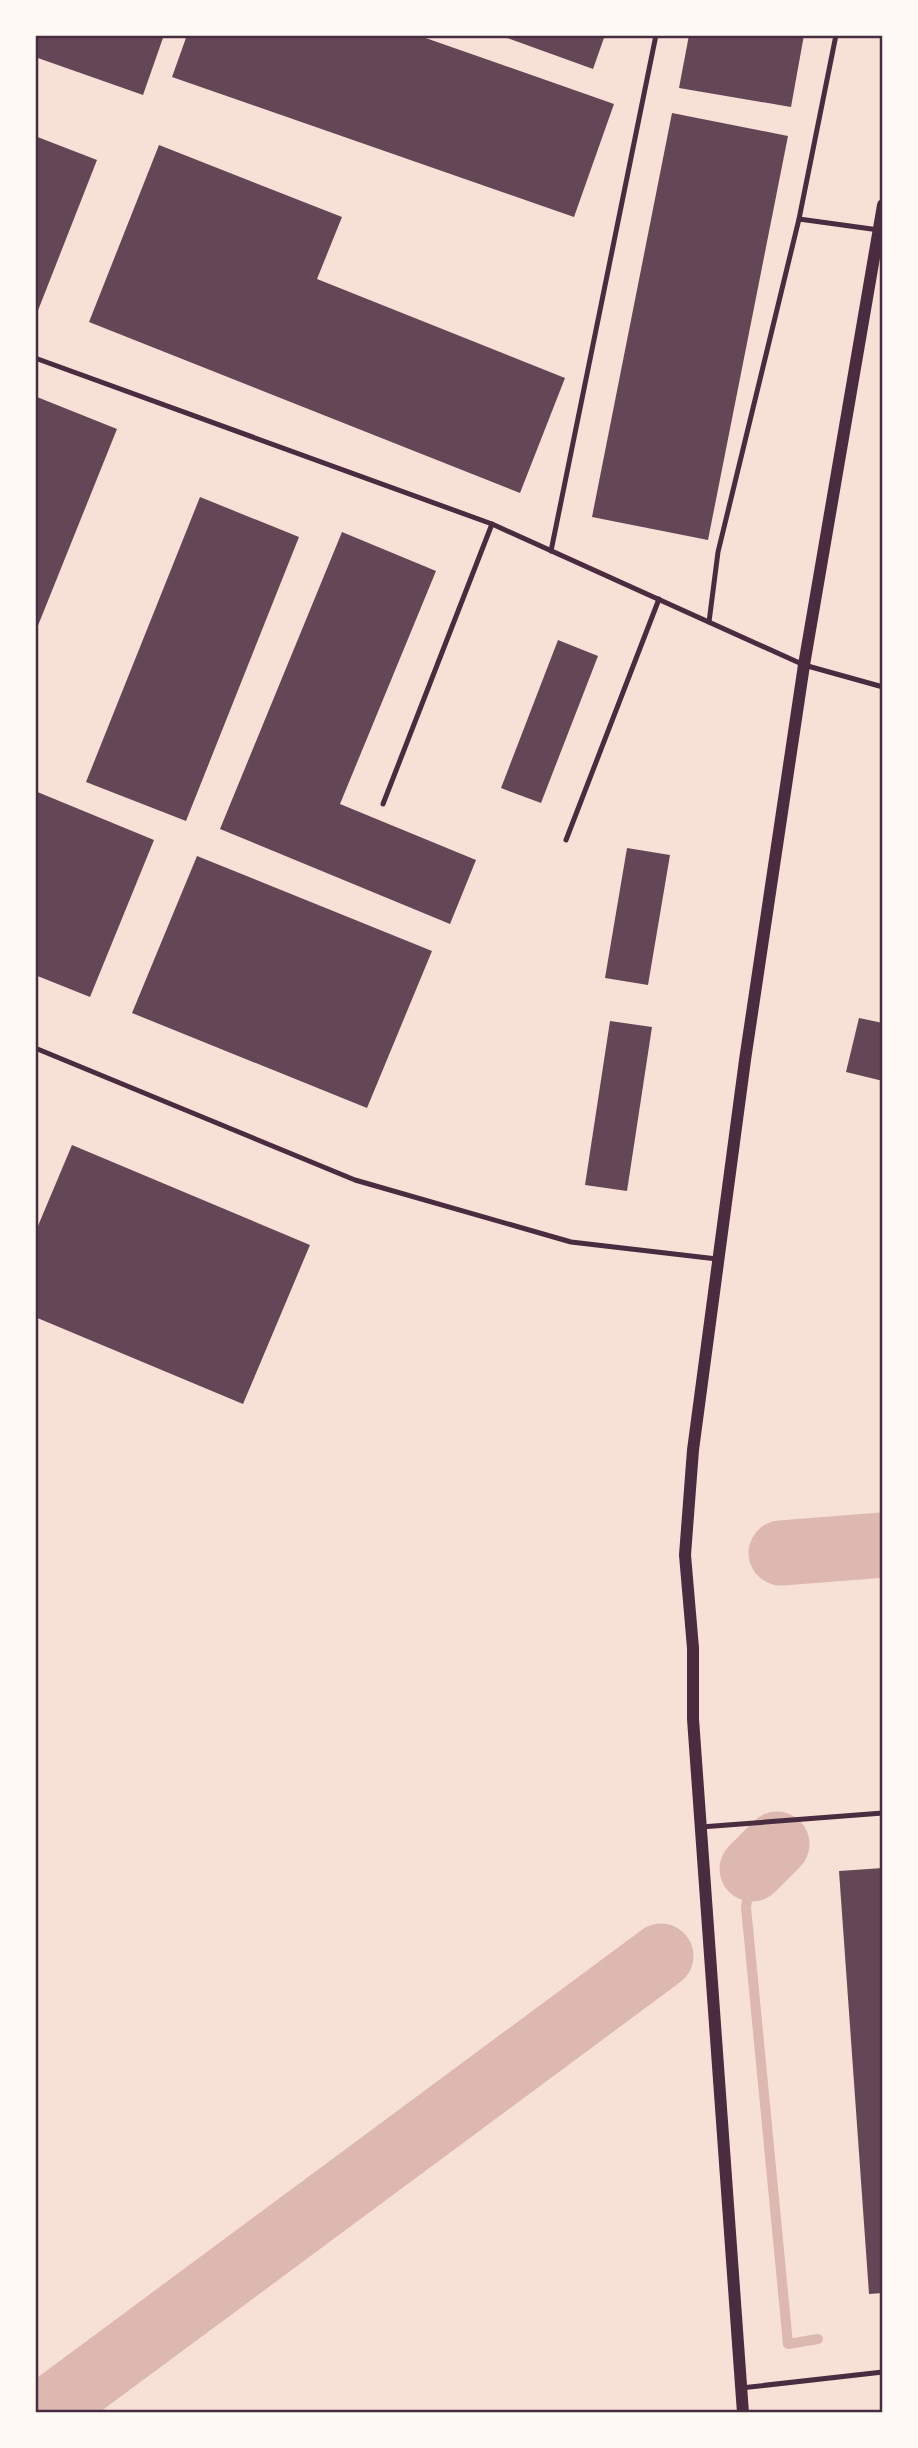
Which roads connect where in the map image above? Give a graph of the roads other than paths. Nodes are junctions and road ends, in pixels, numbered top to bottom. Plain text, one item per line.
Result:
1 (656, 35) edge
2 (836, 35) edge
3 (883, 205) edge
4 (799, 219) junction
5 (879, 230) junction
6 (35, 358) edge
7 (492, 524) junction
8 (551, 551) junction
9 (659, 599) junction
10 (709, 622) junction
11 (804, 665) junction
12 (883, 687) edge
13 (383, 804) dead end
14 (566, 840) dead end
15 (35, 1048) edge
16 (719, 1259) junction
17 (883, 1813) edge
18 (701, 1827) junction
19 (883, 2372) edge
20 (741, 2388) junction
21 (743, 2413) edge

1 - 8 lane
2 - 4 lane
3 - 5 street
4 - 5 lane
4 - 10 lane
5 - 11 street
6 - 7 lane
7 - 8 lane
7 - 13 lane
8 - 9 lane
9 - 10 lane
9 - 14 lane
10 - 11 lane
11 - 12 lane
11 - 16 street
15 - 16 lane
16 - 18 street
17 - 18 lane
18 - 20 street
19 - 20 lane
20 - 21 street

